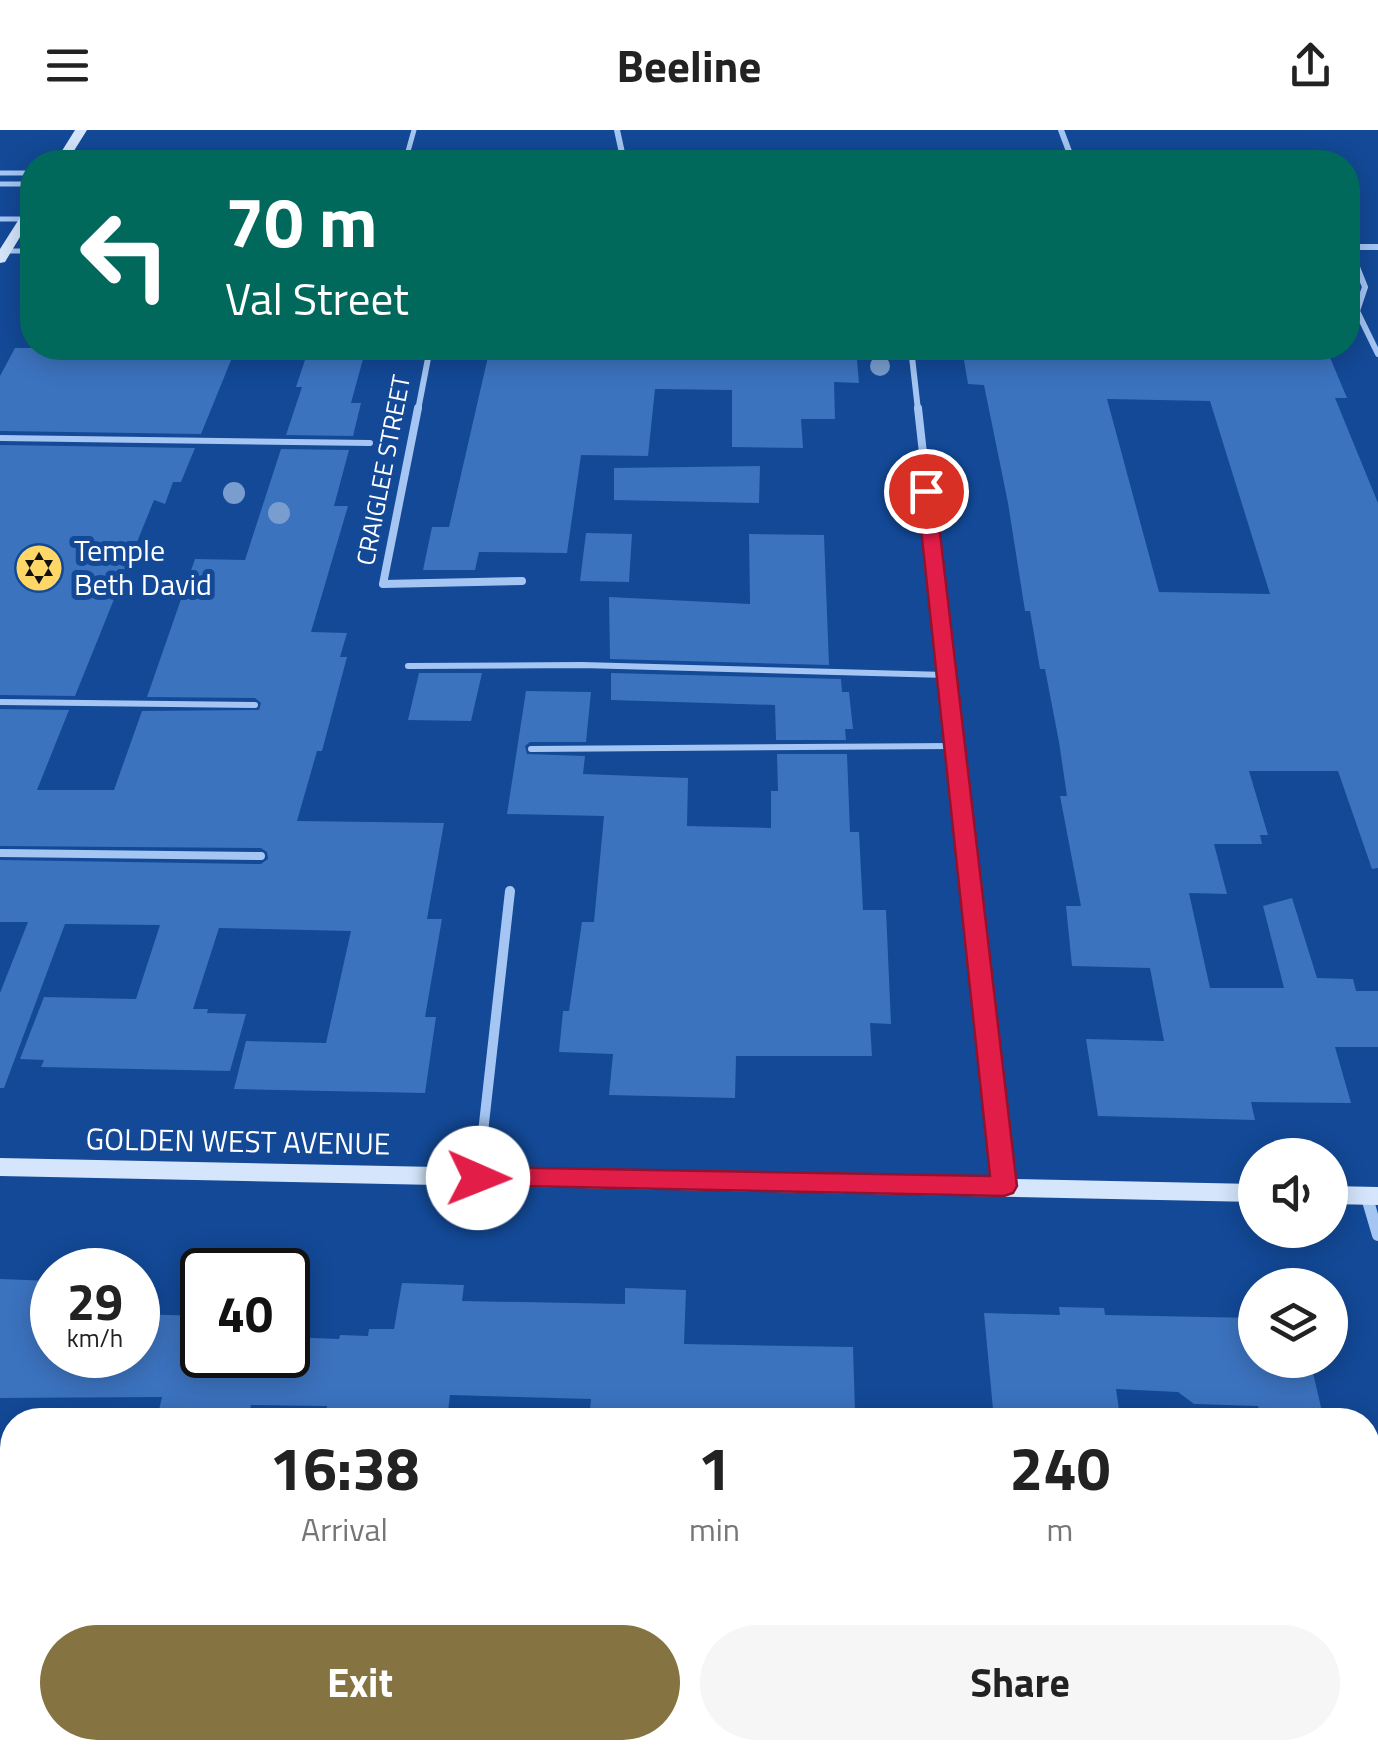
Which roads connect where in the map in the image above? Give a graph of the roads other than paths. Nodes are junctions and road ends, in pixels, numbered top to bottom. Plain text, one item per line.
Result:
1 (20, 228) edge
2 (3, 255) edge
3 (1360, 273) edge
4 (1360, 296) edge
5 (1360, 324) edge
6 (1378, 354) edge
7 (428, 360) edge
8 (912, 360) edge
9 (0, 438) edge
10 (370, 442) dead end
11 (522, 581) dead end
12 (408, 666) dead end
13 (946, 675) junction
14 (0, 702) edge
15 (255, 705) dead end
16 (953, 746) junction
17 (531, 749) dead end
18 (0, 853) edge
19 (260, 856) dead end
20 (510, 891) dead end
21 (0, 1167) edge
22 (478, 1178) junction
23 (1004, 1186) junction
24 (1238, 1193) edge
25 (1372, 1196) edge
26 (1378, 1235) edge

1 - 2 street
3 - 4 street
5 - 6 street
7 - 11 street, CRAIGLEE STREET
8 - 13 street
9 - 10 lane
12 - 13 lane
13 - 16 street
14 - 15 lane
16 - 17 lane
16 - 23 street
18 - 19 lane
20 - 22 street
21 - 22 street, GOLDEN WEST AVENUE
22 - 23 street, GOLDEN WEST AVENUE
23 - 24 street, GOLDEN WEST AVENUE
25 - 26 street

